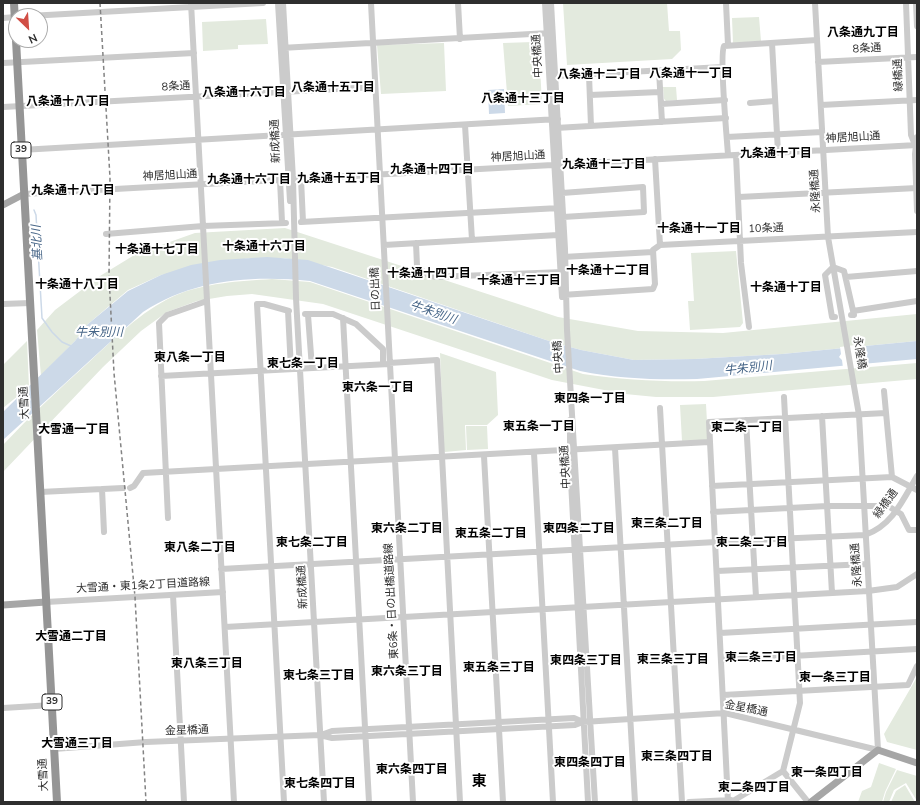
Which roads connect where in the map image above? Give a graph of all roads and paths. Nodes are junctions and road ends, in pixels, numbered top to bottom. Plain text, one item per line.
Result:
1 (263, 3) edge
2 (278, 3) edge
3 (283, 3) edge
4 (371, 3) edge
5 (458, 3) edge
6 (545, 3) edge
7 (551, 3) edge
8 (726, 3) edge
9 (815, 3) edge
10 (906, 3) edge
11 (916, 3) edge
12 (191, 5) edge
13 (906, 13) junction
14 (917, 13) edge
15 (48, 15) edge
16 (917, 26) edge
17 (550, 33) junction
18 (460, 39) junction
19 (817, 40) junction
20 (373, 43) junction
21 (772, 43) junction
22 (728, 45) junction
23 (283, 47) junction
24 (16, 48) edge
25 (194, 53) junction
26 (917, 56) edge
27 (908, 57) junction
28 (818, 62) junction
29 (17, 63) junction
30 (3, 64) edge
31 (723, 67) junction
32 (659, 71) junction
33 (589, 75) junction
34 (552, 76) junction
35 (375, 87) junction
36 (286, 92) junction
37 (660, 92) junction
38 (590, 95) junction
39 (196, 96) junction
40 (725, 100) junction
41 (914, 100) edge
42 (775, 101) junction
43 (750, 103) dead end
44 (661, 104) junction
45 (821, 105) junction
46 (19, 106) junction
47 (3, 107) edge
48 (910, 113) junction
49 (917, 113) edge
50 (726, 118) junction
51 (555, 119) junction
52 (662, 122) junction
53 (465, 125) junction
54 (591, 126) junction
55 (555, 128) junction
56 (378, 130) junction
57 (822, 132) junction
58 (777, 134) junction
59 (288, 135) junction
60 (727, 137) junction
61 (917, 137) edge
62 (198, 140) junction
63 (916, 145) edge
64 (21, 150) junction
65 (823, 150) junction
66 (778, 152) junction
67 (728, 155) junction
68 (736, 155) junction
69 (655, 159) junction
70 (557, 165) junction
71 (468, 170) junction
72 (380, 174) junction
73 (290, 179) junction
74 (301, 179) junction
75 (280, 180) junction
76 (201, 184) junction
77 (916, 188) edge
78 (562, 193) junction
79 (826, 193) junction
80 (24, 194) junction
81 (739, 197) junction
82 (3, 205) edge
83 (560, 208) junction
84 (917, 211) edge
85 (471, 213) junction
86 (563, 217) junction
87 (383, 218) junction
88 (203, 226) junction
89 (917, 232) edge
90 (106, 234) dead end
91 (558, 235) junction
92 (828, 236) junction
93 (472, 240) junction
94 (740, 241) junction
95 (416, 243) junction
96 (660, 245) junction
97 (384, 248) junction
98 (653, 252) junction
99 (563, 257) junction
100 (833, 267) junction
101 (917, 271) edge
102 (563, 272) junction
103 (846, 277) junction
104 (564, 295) junction
105 (207, 301) junction
106 (917, 301) edge
107 (30, 303) junction
108 (3, 304) edge
109 (835, 317) dead end
110 (343, 318) junction
111 (387, 326) joint
112 (749, 327) dead end
113 (845, 329) joint
114 (567, 330) joint
115 (387, 364) junction
116 (346, 366) junction
117 (301, 368) junction
118 (312, 368) junction
119 (291, 369) junction
120 (260, 370) junction
121 (211, 373) junction
122 (161, 376) junction
123 (853, 380) joint
124 (571, 382) joint
125 (884, 391) dead end
126 (784, 398) dead end
127 (660, 408) dead end
128 (886, 413) junction
129 (859, 415) junction
130 (822, 416) junction
131 (785, 418) junction
132 (746, 420) junction
133 (709, 442) junction
134 (662, 445) junction
135 (615, 448) junction
136 (572, 450) junction
137 (534, 453) junction
138 (484, 456) junction
139 (441, 458) junction
140 (394, 460) junction
141 (351, 462) junction
142 (306, 464) junction
143 (266, 466) junction
144 (216, 469) junction
145 (167, 472) junction
146 (917, 476) edge
147 (892, 477) junction
148 (863, 478) junction
149 (826, 480) junction
150 (788, 482) junction
151 (750, 485) junction
152 (712, 486) junction
153 (911, 487) junction
154 (122, 488) dead end
155 (130, 488) dead end
156 (102, 489) junction
157 (917, 490) edge
158 (40, 492) junction
159 (864, 505) junction
160 (827, 506) junction
161 (789, 508) junction
162 (751, 510) junction
163 (897, 510) junction
164 (713, 512) junction
165 (168, 518) dead end
166 (917, 530) edge
167 (104, 532) dead end
168 (829, 536) junction
169 (865, 536) junction
170 (791, 538) junction
171 (753, 540) junction
172 (715, 542) junction
173 (667, 544) junction
174 (621, 547) junction
175 (581, 549) junction
176 (574, 550) junction
177 (539, 552) junction
178 (489, 554) junction
179 (446, 557) junction
180 (400, 559) junction
181 (356, 561) junction
182 (312, 564) junction
183 (866, 564) junction
184 (271, 565) junction
185 (830, 565) junction
186 (792, 567) junction
187 (221, 569) junction
188 (754, 570) junction
189 (717, 572) junction
190 (915, 576) edge
191 (917, 583) edge
192 (868, 591) junction
193 (223, 592) junction
194 (832, 593) junction
195 (173, 595) junction
196 (794, 596) junction
197 (756, 597) junction
198 (718, 600) junction
199 (46, 602) junction
200 (671, 602) junction
201 (3, 605) edge
202 (624, 605) junction
203 (577, 607) junction
204 (584, 607) junction
205 (542, 609) junction
206 (493, 612) junction
207 (450, 615) junction
208 (403, 616) junction
209 (359, 619) junction
210 (314, 622) junction
211 (917, 622) edge
212 (274, 624) junction
213 (870, 625) junction
214 (225, 627) junction
215 (796, 629) junction
216 (720, 633) junction
217 (917, 649) edge
218 (872, 652) junction
219 (798, 655) junction
220 (722, 660) junction
221 (917, 666) edge
222 (874, 686) junction
223 (800, 690) junction
224 (723, 695) junction
225 (52, 705) junction
226 (3, 708) edge
227 (725, 713) junction
228 (677, 716) junction
229 (630, 719) junction
230 (549, 720) junction
231 (590, 721) junction
232 (498, 722) junction
233 (584, 722) junction
234 (456, 724) junction
235 (549, 726) junction
236 (409, 727) junction
237 (365, 729) junction
238 (499, 729) junction
239 (793, 729) junction
240 (456, 732) junction
241 (409, 734) junction
242 (320, 735) junction
243 (366, 736) junction
244 (280, 737) junction
245 (230, 739) junction
246 (181, 740) junction
247 (54, 749) junction
248 (878, 750) junction
249 (917, 763) edge
250 (783, 771) junction
251 (731, 801) edge
252 (57, 802) edge
253 (184, 802) edge
254 (234, 802) edge
255 (284, 802) edge
256 (324, 802) edge
257 (369, 802) edge
258 (413, 802) edge
259 (460, 802) edge
260 (503, 802) edge
261 (553, 802) edge
262 (588, 802) edge
263 (595, 802) edge
264 (635, 802) edge
265 (682, 802) edge
266 (690, 802) edge
267 (809, 802) edge

1 - 12 street
2 - 23 street, 新成橋通
3 - 23 street, 新成橋通
4 - 20 street
5 - 18 street
6 - 17 street, 中央橋通
7 - 17 street, 中央橋通
8 - 22 street
9 - 19 street, 永隆橋通
10 - 13 street, 緑橋通
11 - 14 street
12 - 15 street
12 - 25 street
13 - 14 street
13 - 27 street, 緑橋通
14 - 16 street
17 - 18 street
17 - 34 street, 中央橋通
18 - 20 street
19 - 21 street
19 - 28 street, 永隆橋通
20 - 23 street
20 - 35 street
21 - 22 street
21 - 42 street
22 - 31 street
23 - 36 street, 新成橋通
24 - 29 highway, 大雪通 / 39
25 - 29 street
25 - 39 street
26 - 27 street, 8条通
27 - 28 street, 8条通
27 - 41 street, 緑橋通
28 - 45 street, 永隆橋通
29 - 30 street
29 - 46 highway, 大雪通 / 39
31 - 32 street
31 - 40 street
32 - 33 street
32 - 37 street
33 - 34 street
33 - 38 street
34 - 51 street, 中央橋通
35 - 36 street, 8条通
35 - 56 street
36 - 39 street, 8条通
36 - 59 street, 新成橋通
37 - 38 street
37 - 44 street
38 - 54 street
39 - 46 street, 8条通
39 - 62 street
40 - 44 street
40 - 50 street
41 - 45 street
41 - 48 street, 緑橋通
42 - 43 street
42 - 58 street
44 - 52 street
45 - 57 street, 永隆橋通
46 - 47 street, 8条通
46 - 64 highway, 大雪通 / 39
48 - 49 street
48 - 63 street, 緑橋通
50 - 52 street
50 - 60 street
51 - 53 street
51 - 55 street, 中央橋通
52 - 54 street
53 - 56 street
53 - 71 street
54 - 55 street
55 - 70 street, 中央橋通
56 - 59 street
56 - 72 street
57 - 58 street
57 - 65 street, 永隆橋通
58 - 60 street
58 - 66 street
59 - 62 street
59 - 73 street, 新成橋通
60 - 67 street
61 - 63 street, 緑橋通
62 - 64 street
62 - 76 street
63 - 65 street, 神居旭山通
63 - 77 street, 緑橋通
64 - 80 highway, 大雪通 / 39
65 - 66 street, 神居旭山通
65 - 79 street, 永隆橋通
66 - 68 street, 神居旭山通
67 - 68 street, 神居旭山通
67 - 69 street, 神居旭山通
68 - 81 street
69 - 70 street, 神居旭山通
69 - 96 street
70 - 71 street, 神居旭山通
70 - 78 street, 中央橋通
70 - 83 street, 中央橋通
71 - 72 street, 神居旭山通
71 - 85 street
72 - 74 street, 神居旭山通
72 - 87 street
73 - 74 street, 神居旭山通
73 - 75 street, 神居旭山通
73 - 117 street, 新成橋通
74 - 87 street
75 - 76 street, 神居旭山通
75 - 88 street
76 - 80 street, 神居旭山通
76 - 88 street
77 - 79 street
77 - 84 street, 緑橋通
78 - 83 street, 中央橋通
78 - 86 street
79 - 81 street
79 - 92 street, 永隆橋通
80 - 82 main road
80 - 107 highway, 大雪通 / 39
81 - 94 street
83 - 85 street
83 - 86 street, 中央橋通
83 - 91 street, 中央橋通
85 - 87 street
85 - 93 street
86 - 99 street, 中央橋通
87 - 97 street
88 - 90 street
88 - 105 street
89 - 92 street, 10条通
91 - 93 street
91 - 99 street, 中央橋通
92 - 94 street, 10条通
92 - 100 street, 永隆橋通
93 - 95 street
94 - 96 street, 10条通
94 - 112 street
95 - 97 street
95 - 102 street
96 - 98 street
97 - 111 street, 日の出橋
98 - 99 street
98 - 104 street
99 - 102 street, 中央橋通
100 - 103 street
100 - 109 street
100 - 113 street, 永隆橋通
101 - 103 street
102 - 104 street, 中央橋通
103 - 106 street
104 - 114 street, 中央橋通
105 - 121 street
105 - 122 street
107 - 108 street
107 - 158 highway, 大雪通 / 39
110 - 115 street
110 - 116 street
110 - 118 street
111 - 115 street, 東6条・日の出橋道路線
113 - 123 street, 永隆橋
114 - 124 street, 中央橋
115 - 116 street
115 - 139 street
115 - 140 street, 東6条・日の出橋道路線
116 - 118 street
116 - 141 street
117 - 118 street
117 - 119 street
117 - 142 street, 新成橋通
119 - 120 street
119 - 120 street
120 - 121 street
120 - 143 street
121 - 122 street
121 - 144 street
122 - 145 street
123 - 129 street, 永隆橋通
124 - 136 street, 中央橋通
125 - 128 street
126 - 131 street
127 - 134 street
128 - 129 street
128 - 147 street
129 - 130 street
129 - 148 street, 永隆橋通
130 - 131 street
130 - 149 street
131 - 132 street
131 - 150 street
132 - 133 street
132 - 151 street
133 - 134 street
133 - 152 street
134 - 135 street
134 - 173 street
135 - 136 street
135 - 174 street
136 - 137 street
136 - 175 street, 中央橋通
136 - 176 street, 中央橋通
137 - 138 street
137 - 177 street
138 - 139 street
138 - 178 street
139 - 140 street
139 - 179 street
140 - 141 street
140 - 180 street, 東6条・日の出橋道路線
141 - 142 street
141 - 181 street
142 - 143 street
142 - 182 street, 新成橋通
143 - 144 street
143 - 184 street
144 - 145 street
144 - 187 street
145 - 155 street
145 - 165 street
146 - 153 street, 緑橋通
147 - 148 street
147 - 153 street
148 - 149 street
148 - 159 street, 永隆橋通
149 - 150 street
149 - 160 street
150 - 151 street
150 - 161 street
151 - 152 street
151 - 162 street
152 - 164 street
153 - 157 street
153 - 163 street, 緑橋通
154 - 156 street
156 - 158 street
156 - 167 street
158 - 199 highway, 大雪通 / 39
159 - 160 street
159 - 163 street
159 - 169 street, 永隆橋通
160 - 161 street
160 - 168 street
161 - 162 street
161 - 170 street
162 - 164 street
162 - 171 street
163 - 166 street
163 - 169 street, 緑橋通
164 - 172 street
168 - 169 street, 大雪通・東1条2丁目道路線
168 - 170 street, 大雪通・東1条2丁目道路線
168 - 185 street
169 - 183 street, 永隆橋通
170 - 171 street, 大雪通・東1条2丁目道路線
170 - 186 street
171 - 172 street, 大雪通・東1条2丁目道路線
171 - 188 street
172 - 173 street, 大雪通・東1条2丁目道路線
172 - 189 street
173 - 174 street, 大雪通・東1条2丁目道路線
173 - 200 street
174 - 175 street, 大雪通・東1条2丁目道路線
174 - 202 street
175 - 176 street, 大雪通・東1条2丁目道路線
175 - 204 street, 中央橋通
176 - 177 street, 大雪通・東1条2丁目道路線
176 - 203 street, 中央橋通
177 - 178 street, 大雪通・東1条2丁目道路線
177 - 205 street
178 - 179 street, 大雪通・東1条2丁目道路線
178 - 206 street
179 - 180 street, 大雪通・東1条2丁目道路線
179 - 207 street
180 - 181 street, 大雪通・東1条2丁目道路線
180 - 208 street, 東6条・日の出橋道路線
181 - 182 street, 大雪通・東1条2丁目道路線
181 - 209 street
182 - 184 street, 大雪通・東1条2丁目道路線
182 - 210 street, 新成橋通
183 - 185 street
183 - 192 street, 永隆橋通
184 - 187 street, 大雪通・東1条2丁目道路線
184 - 212 street
185 - 186 street
185 - 194 street
186 - 188 street
186 - 196 street
187 - 193 street, 大雪通・東1条2丁目道路線
188 - 189 street
188 - 197 street
189 - 198 street
190 - 191 street
190 - 192 street
192 - 194 street
192 - 213 street, 永隆橋通
193 - 195 street, 大雪通・東1条2丁目道路線
193 - 214 street
194 - 196 street
195 - 199 street, 大雪通・東1条2丁目道路線
195 - 246 street
196 - 197 street
196 - 215 street
197 - 198 street
198 - 200 street
198 - 216 street
199 - 201 main road
199 - 225 highway, 大雪通 / 39
200 - 202 street
200 - 228 street
202 - 204 street
202 - 229 street
203 - 204 street
203 - 205 street
203 - 233 street, 中央橋通
204 - 231 street, 中央橋通
205 - 206 street
205 - 230 street
206 - 207 street
206 - 232 street
207 - 208 street
207 - 234 street
208 - 209 street
208 - 236 street, 東6条・日の出橋道路線
209 - 210 street
209 - 237 street
210 - 212 street
210 - 242 street, 新成橋通
211 - 213 street
212 - 214 street
212 - 244 street
213 - 215 street
213 - 218 street, 永隆橋通
214 - 245 street
215 - 216 street
215 - 219 street
216 - 220 street
217 - 218 street
218 - 219 street
218 - 222 street, 永隆橋通
219 - 220 street
219 - 223 street
220 - 224 street
221 - 222 street
222 - 223 street
222 - 248 street, 永隆橋通
223 - 224 street
223 - 239 street
224 - 227 street
225 - 226 street
225 - 247 highway, 大雪通 / 39
227 - 228 street, 金星橋通
227 - 239 street, 金星橋通
227 - 251 street
228 - 229 street, 金星橋通
228 - 265 street
229 - 231 street, 金星橋通
229 - 264 street
230 - 232 street, 金星橋通
230 - 233 street, 金星橋通
230 - 235 street
231 - 233 street, 金星橋通
231 - 263 street, 中央橋通
232 - 234 street, 金星橋通
232 - 238 street
233 - 235 street, 金星橋通
233 - 262 street, 中央橋通
234 - 236 street, 金星橋通
234 - 240 street
235 - 238 street, 金星橋通
235 - 261 street
236 - 237 street, 金星橋通
236 - 241 street, 東6条・日の出橋道路線
237 - 242 street, 金星橋通
237 - 243 street
238 - 240 street, 金星橋通
238 - 260 street
239 - 248 street, 金星橋通
239 - 250 street
240 - 241 street, 金星橋通
240 - 259 street
241 - 243 street, 金星橋通
241 - 258 street, 東6条・日の出橋道路線
242 - 243 street, 金星橋通
242 - 244 street, 金星橋通
242 - 256 street, 新成橋通
243 - 257 street
244 - 245 street, 金星橋通
244 - 255 street
245 - 246 street, 金星橋通
245 - 254 street
246 - 247 street, 金星橋通
246 - 253 street
247 - 252 highway, 大雪通 / 39
248 - 249 main road
248 - 267 main road
250 - 251 street
250 - 267 street
251 - 266 street

